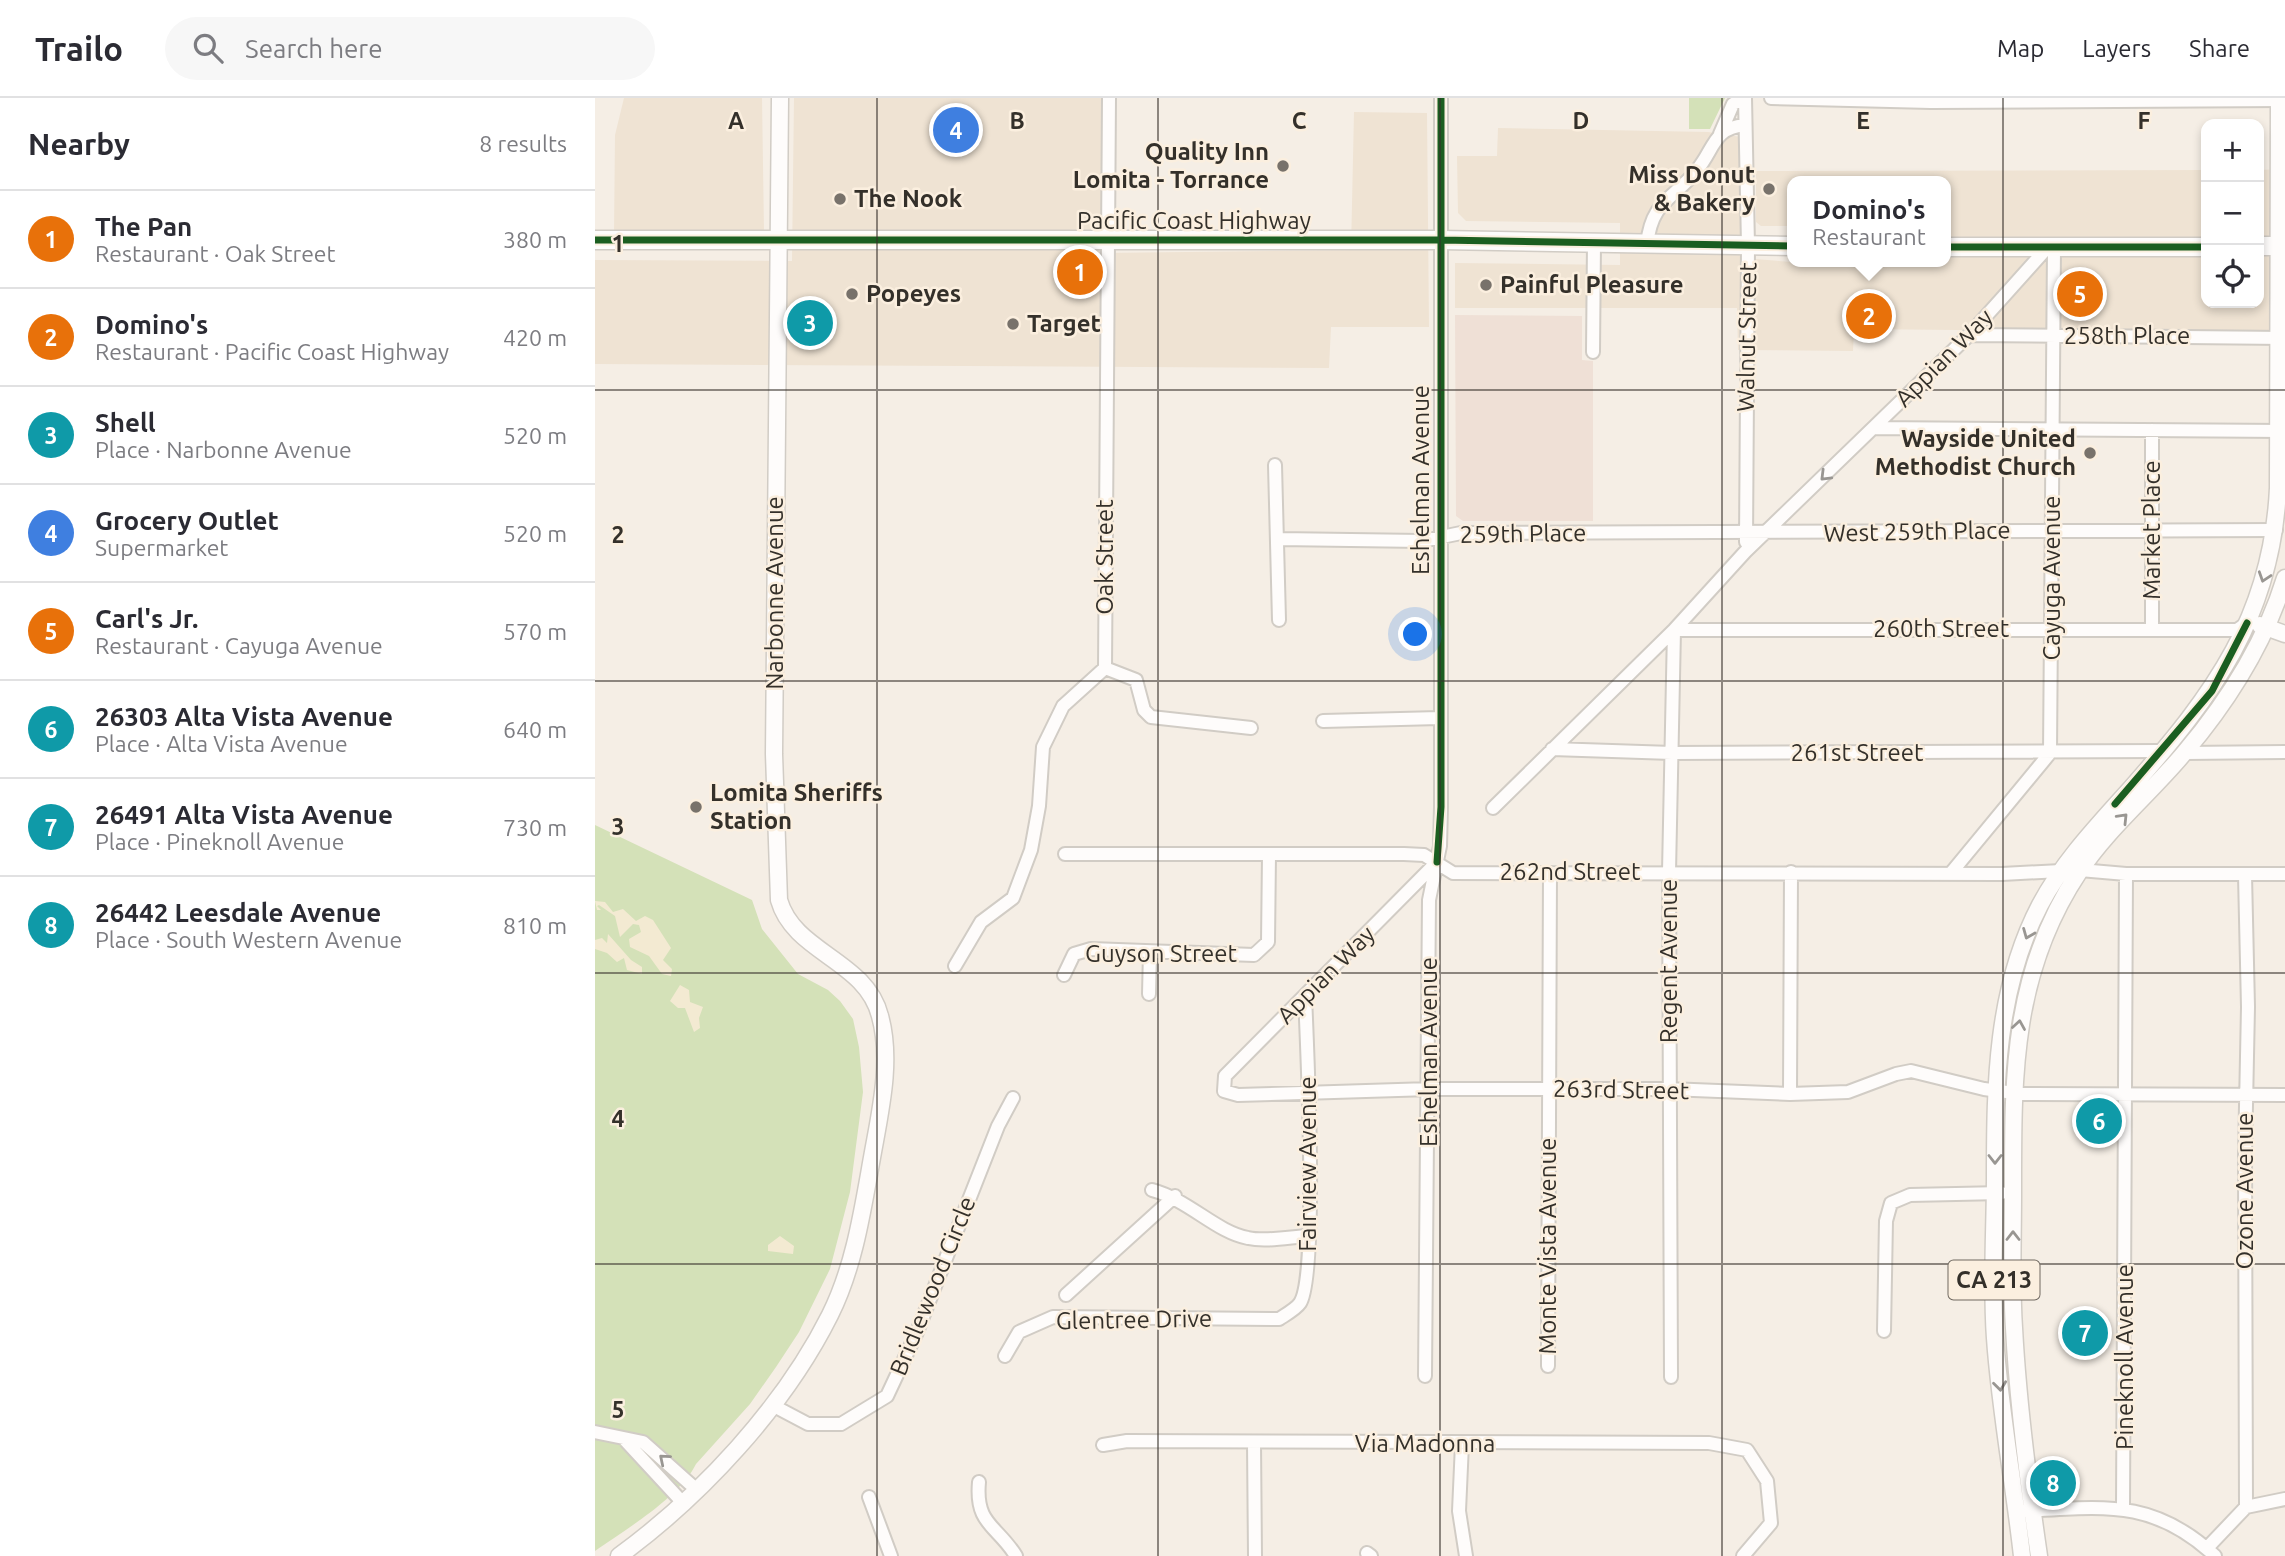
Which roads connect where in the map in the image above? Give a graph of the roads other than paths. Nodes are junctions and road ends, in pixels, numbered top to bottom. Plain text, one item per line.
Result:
1 (780, 98) edge
2 (1109, 98) edge
3 (1441, 98) edge
4 (1744, 98) edge
5 (1771, 98) edge
6 (2281, 100) edge
7 (1745, 125) junction
8 (1720, 134) junction
9 (595, 240) edge
10 (777, 240) junction
11 (1108, 240) junction
12 (1441, 240) junction
13 (1594, 243) junction
14 (1647, 244) junction
15 (1748, 245) junction
16 (1787, 246) edge
17 (2281, 246) edge
18 (1951, 247) edge
19 (2201, 247) edge
20 (2050, 248) junction
21 (1969, 335) junction
22 (2053, 336) junction
23 (2282, 338) edge
24 (1593, 352) dead end
25 (1873, 428) junction
26 (2053, 429) junction
27 (2152, 430) junction
28 (2281, 431) edge
29 (1275, 465) dead end
30 (2052, 530) junction
31 (2276, 530) junction
32 (2153, 531) junction
33 (1768, 533) junction
34 (1747, 534) junction
35 (1441, 536) junction
36 (1279, 539) junction
37 (1745, 552) junction
38 (2285, 578) edge
39 (1279, 620) dead end
40 (2247, 623) junction
41 (2269, 627) junction
42 (2051, 629) junction
43 (1674, 630) junction
44 (2152, 630) junction
45 (2285, 634) edge
46 (1105, 668) junction
47 (1439, 718) junction
48 (1323, 721) dead end
49 (1251, 728) dead end
50 (1552, 749) junction
51 (2162, 751) junction
52 (1671, 752) junction
53 (2285, 752) edge
54 (2050, 753) junction
55 (2185, 753) junction
56 (1493, 808) dead end
57 (1065, 854) dead end
58 (1269, 855) junction
59 (1437, 862) junction
60 (2080, 870) junction
61 (1669, 872) junction
62 (1791, 872) junction
63 (1550, 873) junction
64 (1951, 873) junction
65 (2059, 873) junction
66 (2126, 874) junction
67 (2285, 874) edge
68 (2245, 875) junction
69 (1150, 952) junction
70 (955, 966) dead end
71 (1064, 975) dead end
72 (1149, 994) dead end
73 (1305, 996) junction
74 (1430, 1089) junction
75 (1548, 1089) junction
76 (1669, 1089) junction
77 (1996, 1090) junction
78 (1224, 1091) joint
79 (2014, 1093) junction
80 (1309, 1094) junction
81 (1790, 1094) junction
82 (2246, 1094) junction
83 (2124, 1095) junction
84 (2285, 1095) edge
85 (1013, 1098) dead end
86 (1152, 1190) dead end
87 (2013, 1192) junction
88 (1995, 1193) junction
89 (1175, 1196) junction
90 (1308, 1236) junction
91 (1066, 1296) dead end
92 (1279, 1319) joint
93 (1884, 1331) dead end
94 (1005, 1356) dead end
95 (1548, 1366) dead end
96 (1425, 1376) dead end
97 (1671, 1377) dead end
98 (772, 1405) junction
99 (600, 1432) edge
100 (623, 1438) junction
101 (1254, 1443) junction
102 (1462, 1444) junction
103 (1103, 1445) dead end
104 (979, 1482) dead end
105 (698, 1491) junction
106 (869, 1497) dead end
107 (2285, 1499) edge
108 (684, 1504) junction
109 (2246, 1507) junction
110 (2123, 1509) junction
111 (2034, 1510) junction
112 (2017, 1511) junction
113 (2211, 1552) edge
114 (619, 1556) edge
115 (891, 1556) edge
116 (1016, 1556) edge
117 (1255, 1556) edge
118 (1466, 1556) edge
119 (1743, 1556) edge
120 (2022, 1556) edge
121 (2039, 1556) edge

1 - 10 main road, Narbonne Avenue
2 - 11 street, Oak Street
3 - 12 street, Eshelman Avenue
4 - 7 street, Walnut Street
4 - 8 street
5 - 6 street
6 - 17 main road, CA 213
7 - 8 street
7 - 15 street, Walnut Street
8 - 14 street
9 - 10 highway, Pacific Coast Highway
10 - 11 highway, Pacific Coast Highway
10 - 98 main road, Narbonne Avenue
11 - 12 highway, Pacific Coast Highway
11 - 46 street, Oak Street
12 - 13 highway, Pacific Coast Highway
12 - 35 street, Eshelman Avenue
13 - 14 highway, Pacific Coast Highway
13 - 24 street
14 - 15 highway, Pacific Coast Highway
15 - 16 highway, Pacific Coast Highway
15 - 34 street, Walnut Street
17 - 23 main road, CA 213
18 - 20 highway
19 - 20 highway
20 - 21 street, Appian Way
20 - 22 street, Cayuga Avenue
21 - 22 street, 258th Place
21 - 25 street, Appian Way
22 - 23 street, 258th Place
22 - 26 street, Cayuga Avenue
23 - 28 main road, CA 213
25 - 26 street
25 -> 33 street, Appian Way
26 - 27 street
26 - 30 street, Cayuga Avenue
27 - 28 street
27 - 32 street, Market Place
28 - 31 main road, CA 213
29 - 36 street
30 - 32 street, West 259th Place
30 - 33 street, West 259th Place
30 - 42 street, Cayuga Avenue
31 - 32 street, West 259th Place
31 -> 40 main road, CA 213
32 - 44 street, Market Place
33 - 34 street, 259th Place
33 - 37 street, Appian Way
34 - 35 street, 259th Place
34 - 37 street
35 - 36 street, 259th Place
35 - 47 street, Eshelman Avenue
36 - 39 street
37 - 43 street, Appian Way
38 - 41 main road, CA 213
40 - 41 main road
40 - 44 street, 260th Street
40 - 51 main road, CA 213
41 - 45 main road
41 - 55 main road, CA 213
42 - 43 street, 260th Street
42 - 44 street, 260th Street
42 - 54 street, Cayuga Avenue
43 - 50 street, Appian Way
43 - 52 street, Regent Avenue
46 - 49 street
46 - 70 street
47 - 48 street
47 - 59 street, Eshelman Avenue
50 - 52 street, 261st Street
50 - 56 street, Appian Way
51 - 54 street, 261st Street
51 - 65 main road, CA 213
52 - 54 street, 261st Street
52 - 61 street, Regent Avenue
53 - 55 street
54 - 64 street
60 -> 55 main road, CA 213
57 - 58 street, 262nd Street
58 - 59 street, 262nd Street
58 - 69 street, Guyson Street
59 - 63 street, 262nd Street
59 - 73 street, Appian Way
59 - 74 street, Eshelman Avenue
60 - 65 street, 262nd Street
60 - 66 street, 262nd Street
79 -> 60 main road, CA 213
61 - 62 street, 262nd Street
61 - 63 street, 262nd Street
61 - 76 street, Regent Avenue
62 - 64 street, 262nd Street
62 - 81 street
63 - 75 street, Monte Vista Avenue
64 - 65 street, 262nd Street
65 -> 77 main road, CA 213
66 - 68 street, 262nd Street
66 - 83 street, Pineknoll Avenue
67 - 68 street, 262nd Street
68 - 82 street, Ozone Avenue
69 - 71 street, Guyson Street
69 - 72 street
73 - 78 street, Appian Way
73 - 80 street, Fairview Avenue
74 - 75 street, 263rd Street
74 - 80 street, 263rd Street
74 - 96 street, Eshelman Avenue
75 - 76 street, 263rd Street
75 - 95 street, Monte Vista Avenue
76 - 81 street, 263rd Street
76 - 97 street, Regent Avenue
77 - 79 street, 263rd Street
77 - 81 street, 263rd Street
77 -> 88 main road, CA 213
78 - 80 street, 263rd Street
79 - 83 street, 263rd Street
79 - 87 main road, CA 213
80 - 90 street, Fairview Avenue
82 - 83 street, 263rd Street
82 - 84 street, 263rd Street
82 - 109 street, Ozone Avenue
83 - 110 street, Pineknoll Avenue
85 - 98 street, Bridlewood Circle
86 - 89 street
87 - 88 street
111 -> 87 main road, CA 213
88 - 93 street
88 -> 112 main road, CA 213
89 - 90 street
89 - 91 street
90 - 92 street, Fairview Avenue
92 - 94 street, Glentree Drive
98 - 105 main road, Narbonne Avenue
99 - 100 street
105 -> 100 street
100 - 108 street
101 - 102 street, Via Madonna
101 - 103 street, Via Madonna
101 - 117 street
102 - 118 street
102 - 119 street, Via Madonna
104 - 116 street
105 - 108 main road, Narbonne Avenue
106 - 115 street
107 - 109 street
108 - 114 main road, Narbonne Avenue
109 - 113 street
110 - 111 street
110 - 113 street
111 - 112 street
111 - 121 main road, CA 213
112 - 120 main road, CA 213

